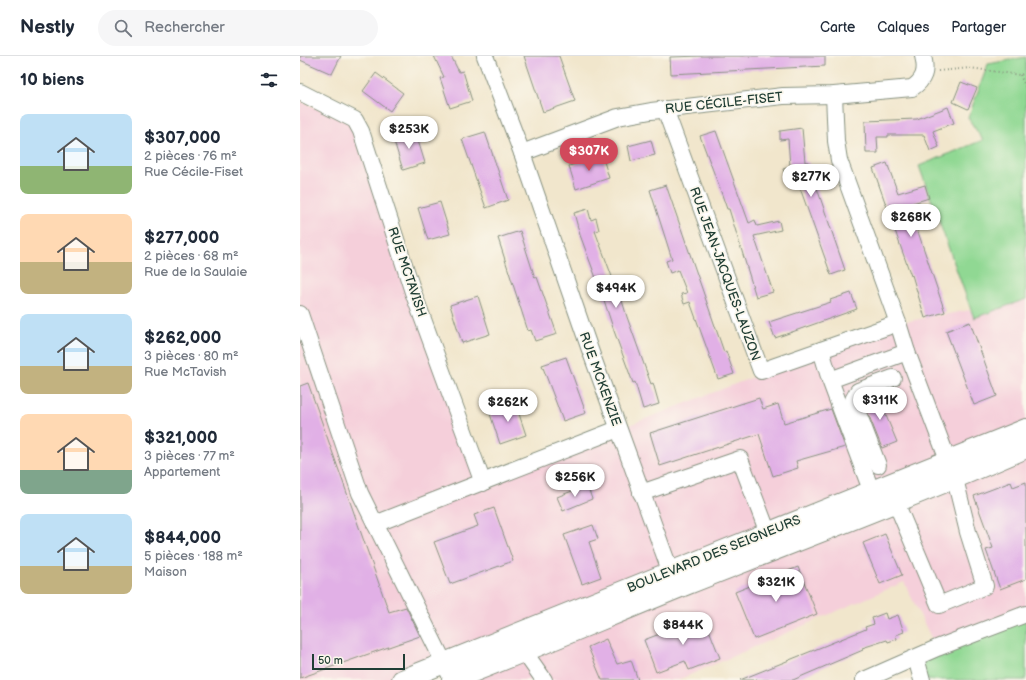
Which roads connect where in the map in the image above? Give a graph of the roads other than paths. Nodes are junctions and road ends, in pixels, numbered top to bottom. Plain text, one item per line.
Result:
1 (485, 56) edge
2 (923, 56) edge
3 (300, 92) edge
4 (834, 95) junction
5 (665, 109) junction
6 (522, 153) junction
7 (300, 314) edge
8 (898, 323) junction
9 (821, 350) junction
10 (907, 352) junction
11 (893, 378) dead end
12 (830, 380) junction
13 (618, 429) junction
14 (1026, 429) edge
15 (1026, 448) edge
16 (947, 461) junction
17 (878, 465) dead end
18 (955, 479) junction
19 (482, 482) junction
20 (880, 487) junction
21 (641, 493) junction
22 (894, 502) junction
23 (375, 524) junction
24 (768, 533) junction
25 (673, 580) junction
26 (1026, 614) edge
27 (513, 634) junction
28 (524, 653) junction
29 (916, 658) junction
30 (449, 674) edge
31 (475, 676) edge
32 (402, 680) edge
33 (544, 680) edge
34 (864, 680) edge
35 (922, 680) edge

1 - 6 street, RUE MCKENZIE
2 - 4 street, RUE CÉCILE-FISET
3 - 19 street, RUE MCTAVISH
4 - 5 street, RUE CÉCILE-FISET
4 - 8 street
5 - 6 street, RUE CÉCILE-FISET
5 - 9 street, RUE JEAN-JACQUES-LAUZON
6 - 13 street, RUE MCKENZIE
7 - 23 street
8 - 9 street, RUE JEAN-JACQUES-LAUZON
8 - 10 street
9 - 12 street
10 - 12 street
10 - 16 street
11 - 17 street
12 - 20 street
13 - 19 street
13 - 21 street, RUE MCKENZIE
14 - 16 main road, BOULEVARD DES SEIGNEURS
15 - 18 main road, BOULEVARD DES SEIGNEURS
16 - 18 street
16 - 20 main road, BOULEVARD DES SEIGNEURS
18 - 22 main road, BOULEVARD DES SEIGNEURS
18 - 22 street
19 - 23 street
20 - 22 street
20 - 24 main road, BOULEVARD DES SEIGNEURS
21 - 24 street
21 - 25 street, RUE MCKENZIE
22 - 25 main road, BOULEVARD DES SEIGNEURS
23 - 30 street
24 - 25 main road, BOULEVARD DES SEIGNEURS
25 - 27 main road, BOULEVARD DES SEIGNEURS
25 - 28 main road, BOULEVARD DES SEIGNEURS
26 - 29 street
27 - 28 street
27 - 30 main road, BOULEVARD DES SEIGNEURS
28 - 31 main road, BOULEVARD DES SEIGNEURS
28 - 33 street
29 - 34 street
29 - 35 street
30 - 31 main road, BOULEVARD DES SEIGNEURS
30 - 32 main road, BOULEVARD DES SEIGNEURS

